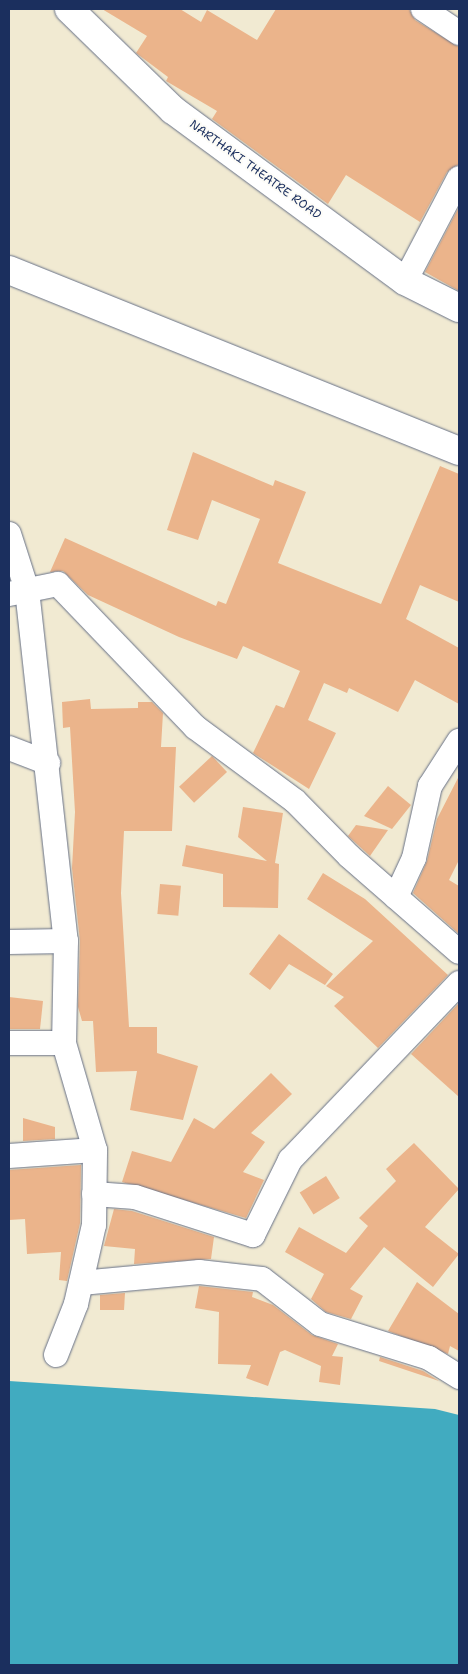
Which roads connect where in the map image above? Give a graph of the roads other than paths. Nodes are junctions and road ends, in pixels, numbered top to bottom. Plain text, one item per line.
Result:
1 (69, 9) edge
2 (423, 9) edge
3 (459, 33) edge
4 (459, 178) edge
5 (9, 270) edge
6 (405, 281) junction
7 (459, 308) edge
8 (459, 451) edge
9 (9, 534) edge
10 (18, 592) edge
11 (459, 741) edge
12 (9, 748) edge
13 (48, 763) junction
14 (396, 897) junction
15 (66, 941) junction
16 (9, 942) edge
17 (459, 952) edge
18 (459, 983) edge
19 (9, 1043) edge
20 (64, 1043) junction
21 (95, 1150) junction
22 (9, 1156) edge
23 (94, 1194) junction
24 (80, 1283) junction
25 (56, 1355) dead end
26 (459, 1377) edge

1 - 6 street, NARTHAKI THEATRE ROAD
2 - 3 street
4 - 6 street
5 - 8 street
6 - 7 street, NARTHAKI THEATRE ROAD
9 - 10 street
10 - 13 street
10 - 14 street
11 - 14 street
12 - 13 street
13 - 15 street
14 - 17 street
15 - 16 street
15 - 20 street
18 - 23 street
19 - 20 street
20 - 21 street
21 - 22 street
21 - 23 street
23 - 24 street
24 - 25 street
24 - 26 street

